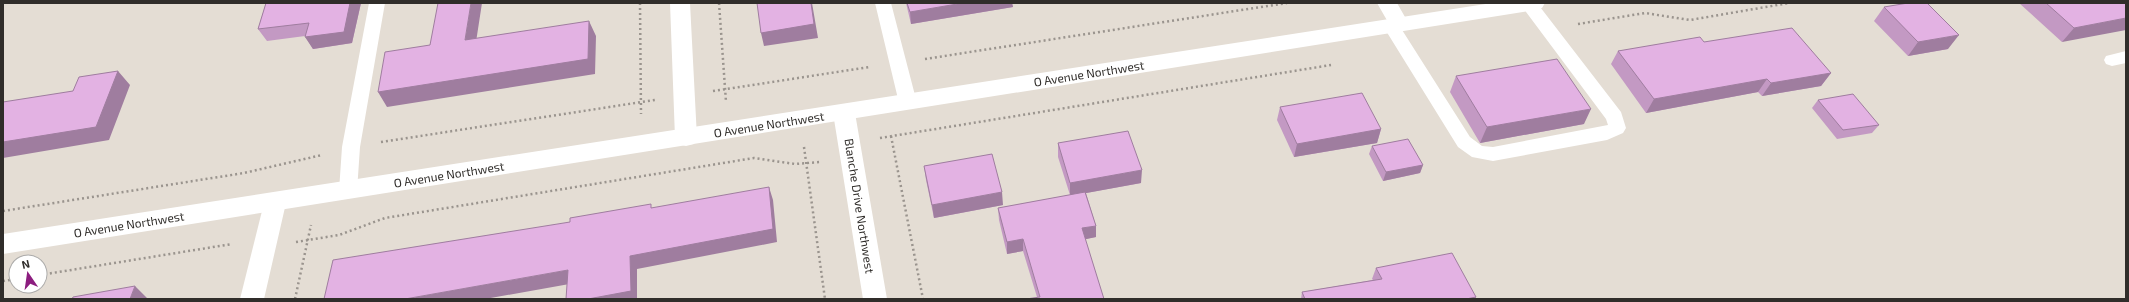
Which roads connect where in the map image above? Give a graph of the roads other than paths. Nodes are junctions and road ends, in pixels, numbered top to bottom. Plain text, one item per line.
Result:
1 (377, 3) edge
2 (680, 3) edge
3 (883, 3) edge
4 (1387, 3) edge
5 (1532, 4) edge
6 (1395, 25) junction
7 (908, 103) junction
8 (844, 113) junction
9 (686, 138) junction
10 (348, 191) junction
11 (275, 203) junction
12 (3, 244) edge
13 (252, 299) edge
14 (875, 299) edge

1 - 10 lane
2 - 9 street
3 - 7 lane
4 - 6 street
5 - 6 street, O Avenue Northwest
5 - 6 lane
6 - 7 street, O Avenue Northwest
7 - 8 street, O Avenue Northwest
8 - 9 street, O Avenue Northwest
8 - 14 street, Blanche Drive Northwest
9 - 10 street, O Avenue Northwest
10 - 11 street, O Avenue Northwest
11 - 12 street, O Avenue Northwest
11 - 13 street

